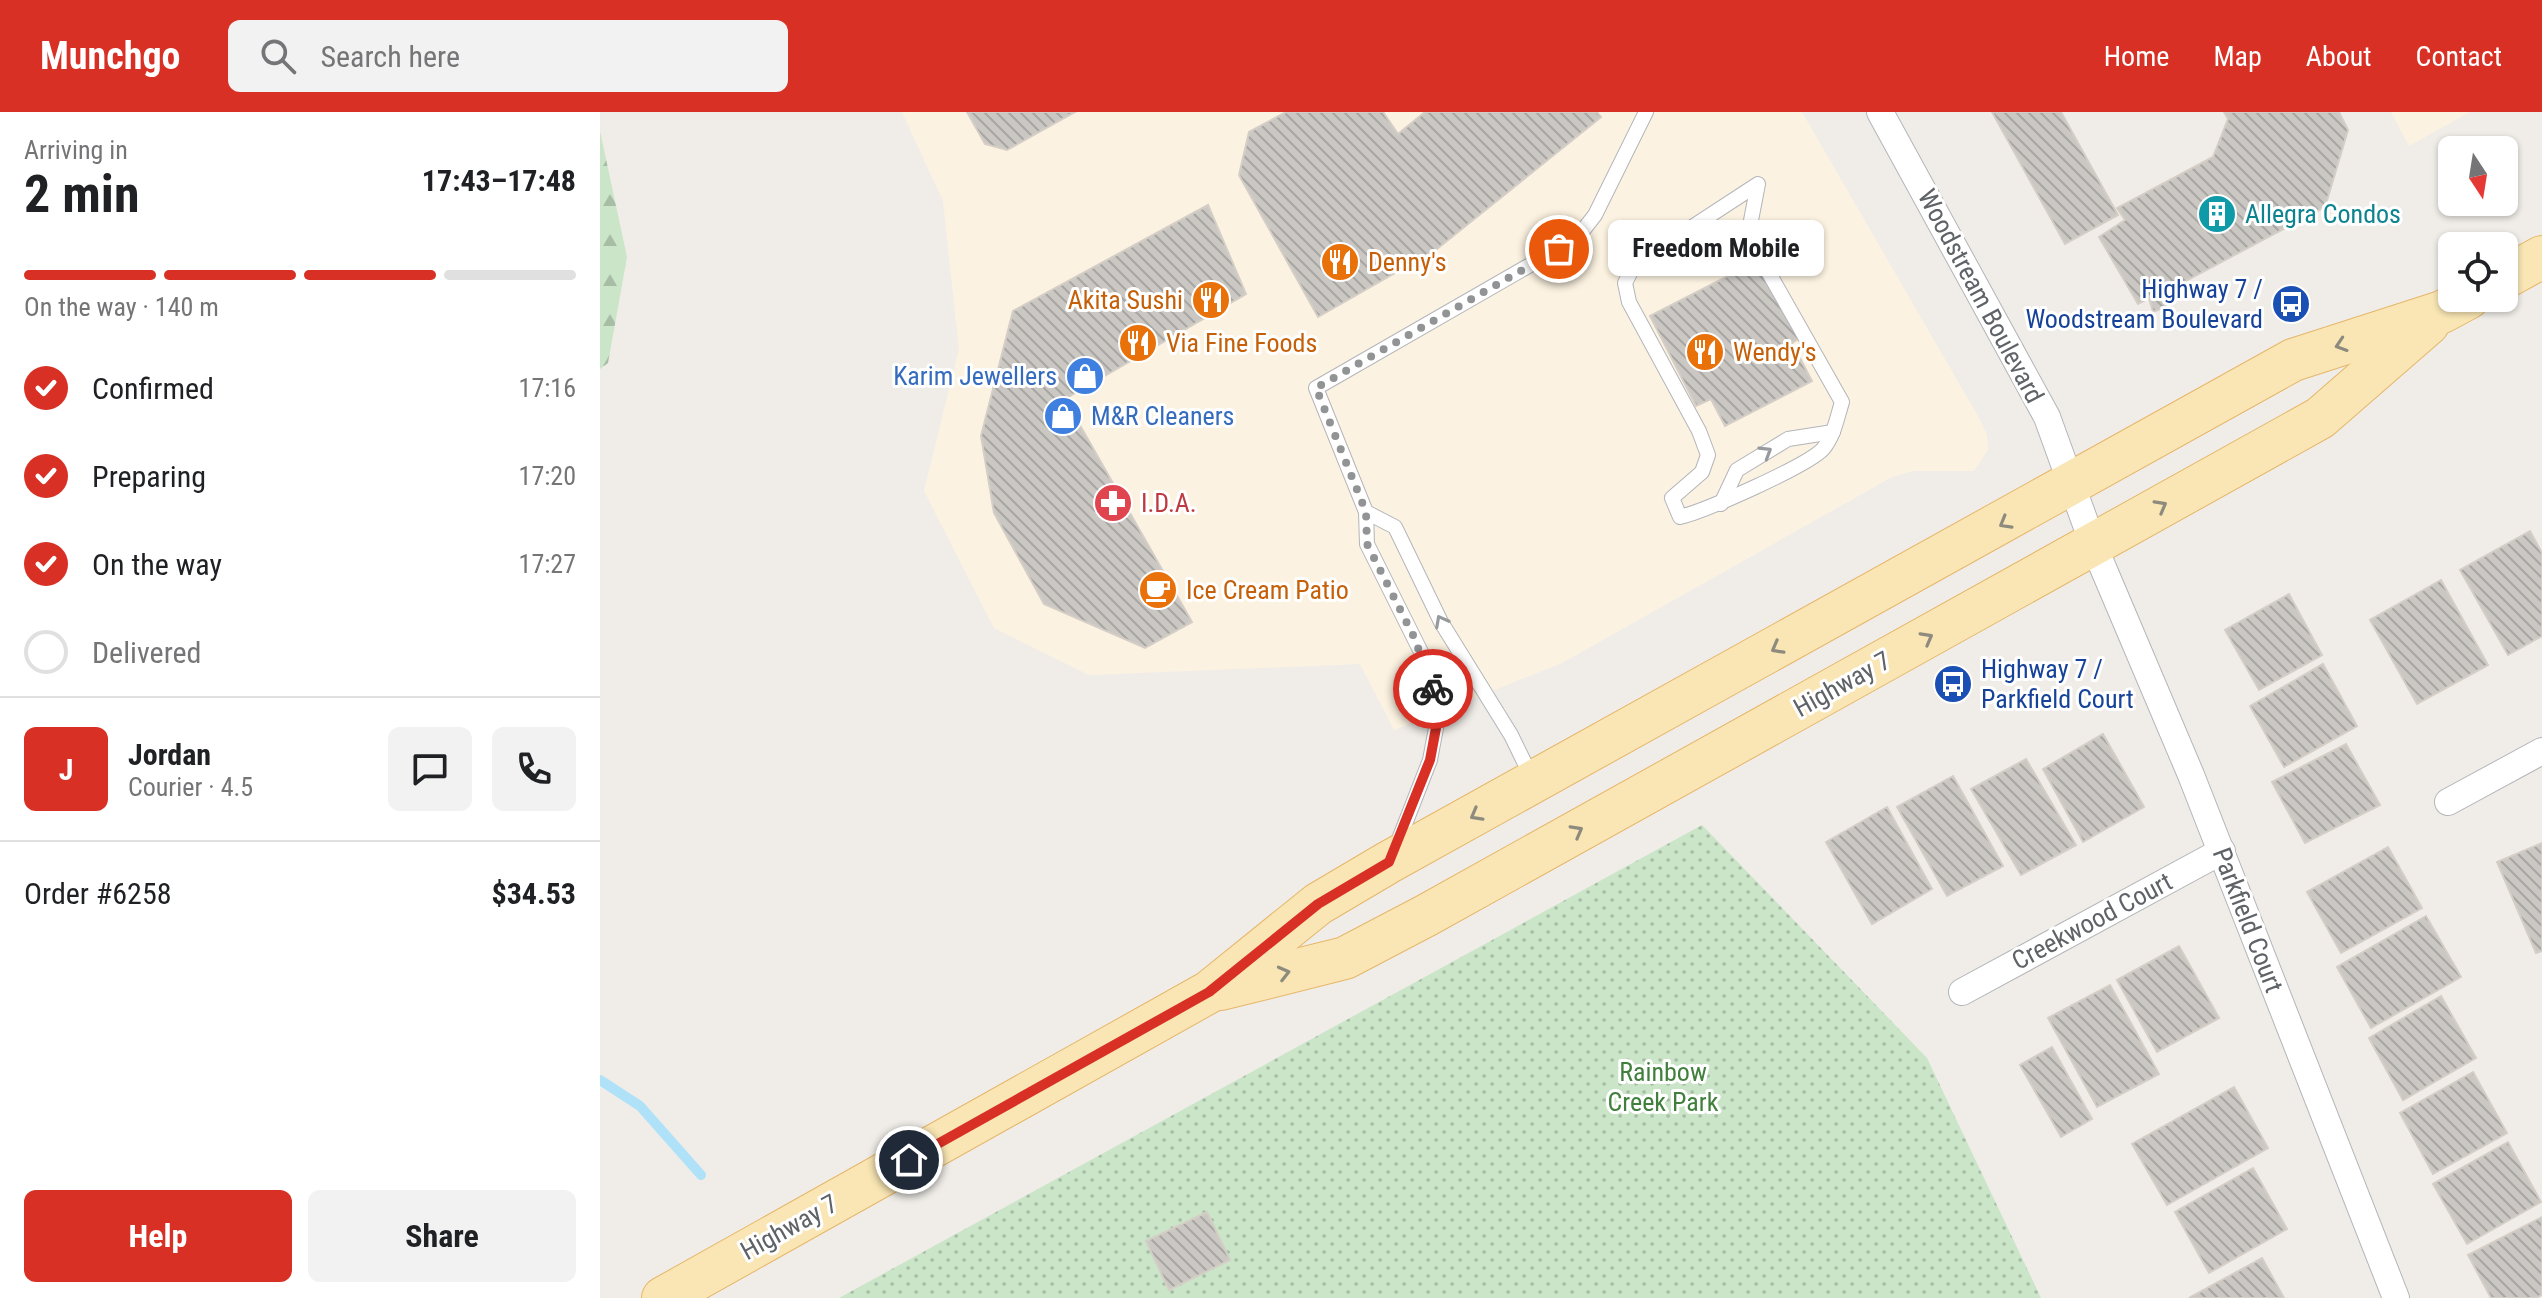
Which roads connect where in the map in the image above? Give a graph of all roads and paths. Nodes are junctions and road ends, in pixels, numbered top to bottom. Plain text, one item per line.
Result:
1 (1646, 112) edge
2 (1880, 112) edge
3 (2542, 257) edge
4 (2518, 270) edge
5 (2438, 311) edge
6 (2447, 312) edge
7 (1833, 432) junction
8 (2073, 484) junction
9 (1721, 504) junction
10 (1366, 512) junction
11 (2093, 544) junction
12 (2542, 751) edge
13 (1534, 782) junction
14 (2448, 802) dead end
15 (2222, 851) junction
16 (1389, 862) junction
17 (1508, 869) junction
18 (1209, 992) junction
19 (1962, 992) dead end
20 (663, 1298) edge
21 (2396, 1298) edge

1 - 10 lane
2 - 8 street, Woodstream Boulevard
3 - 4 main road
5 -> 8 main road, Highway 7
11 -> 6 main road, Highway 7
7 - 9 lane
9 -> 7 lane
7 - 9 lane
8 - 11 street, Woodstream Boulevard
8 -> 13 main road, Highway 7
13 -> 10 lane
10 - 16 lane
11 - 15 street, Parkfield Court
17 -> 11 main road, Highway 7
12 - 14 street
13 -> 16 main road, Highway 7
13 - 17 main road
15 - 19 street, Creekwood Court
15 - 21 street, Parkfield Court
16 - 18 main road, Highway 7
18 -> 17 main road, Highway 7
18 - 20 main road, Highway 7

